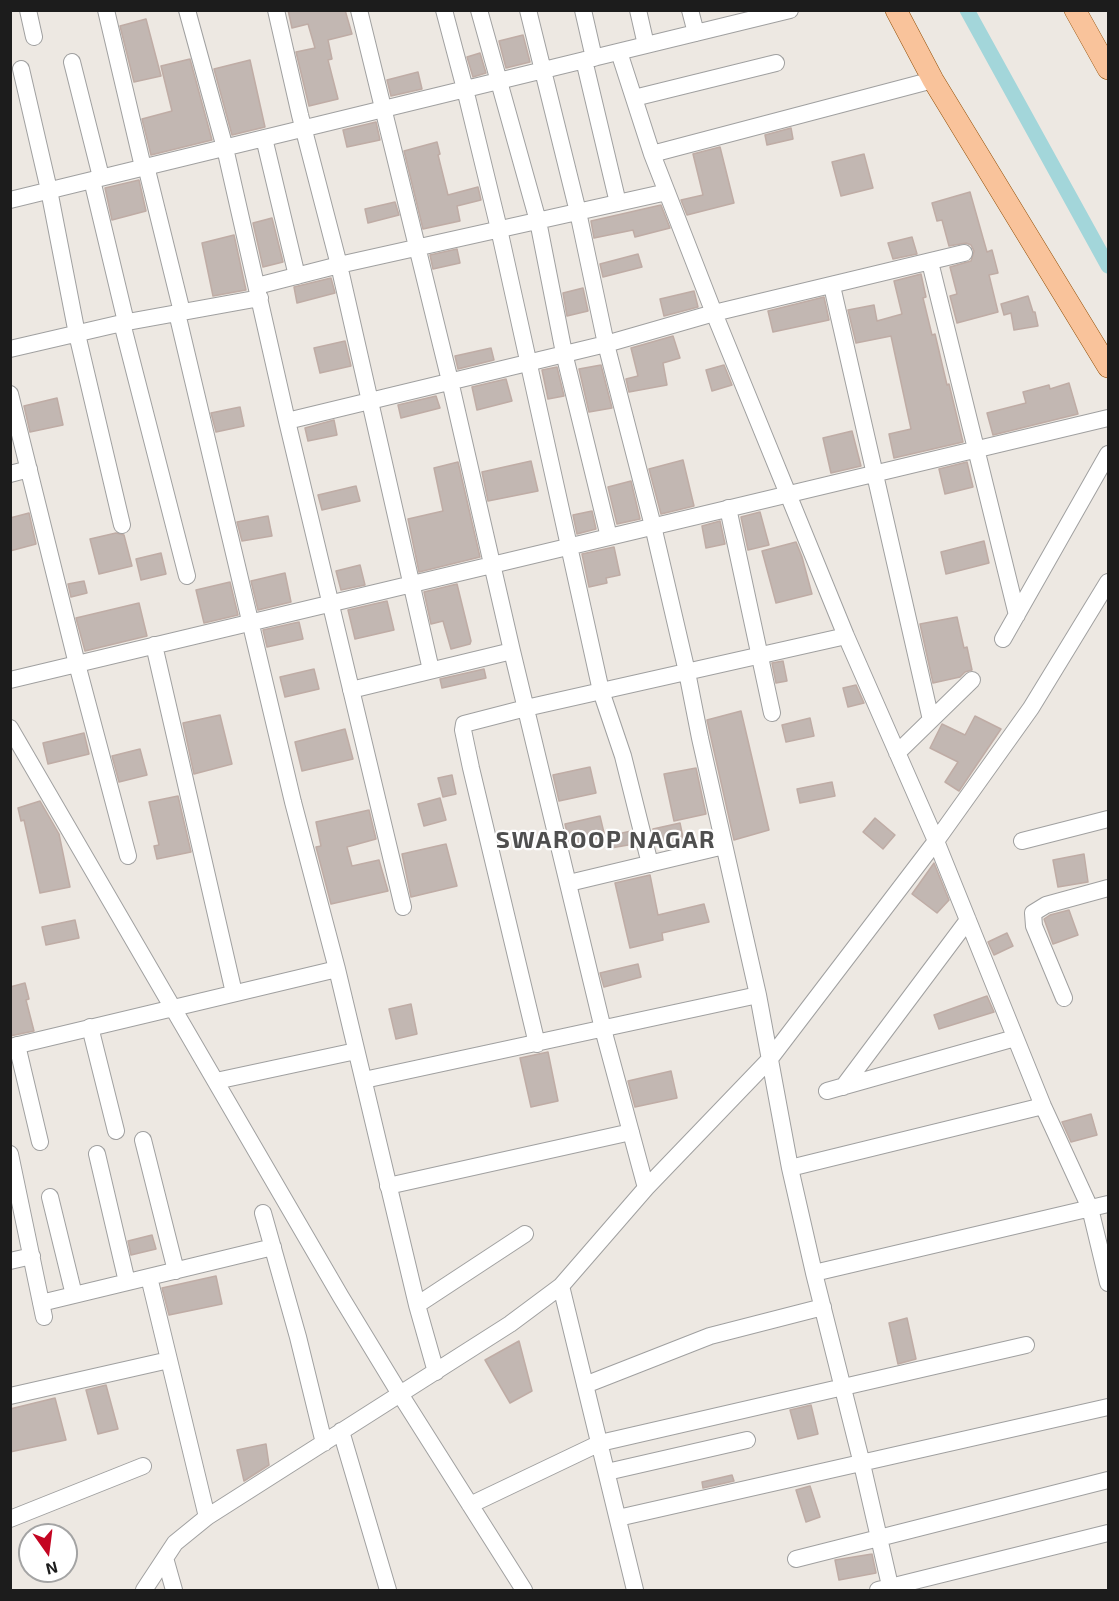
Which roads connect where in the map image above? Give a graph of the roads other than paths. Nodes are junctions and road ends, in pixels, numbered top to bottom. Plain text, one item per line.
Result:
1 (28, 10) edge
2 (106, 10) edge
3 (187, 10) edge
4 (276, 10) edge
5 (358, 10) edge
6 (444, 10) edge
7 (479, 10) edge
8 (528, 10) edge
9 (583, 10) edge
10 (638, 10) edge
11 (690, 10) edge
12 (790, 10) edge
13 (896, 10) edge
14 (1075, 10) edge
15 (745, 16) edge
16 (696, 33) junction
17 (34, 37) dead end
18 (646, 45) junction
19 (619, 52) junction
20 (589, 59) junction
21 (72, 62) dead end
22 (776, 63) dead end
23 (21, 69) dead end
24 (1108, 69) edge
25 (543, 70) junction
26 (933, 80) junction
27 (499, 81) junction
28 (465, 89) junction
29 (634, 98) junction
30 (383, 109) junction
31 (303, 128) junction
32 (264, 138) junction
33 (225, 148) junction
34 (652, 154) junction
35 (144, 167) junction
36 (96, 179) junction
37 (49, 190) junction
38 (667, 192) junction
39 (10, 200) edge
40 (618, 203) junction
41 (578, 212) junction
42 (538, 221) junction
43 (499, 229) junction
44 (418, 248) junction
45 (964, 253) dead end
46 (930, 262) junction
47 (339, 265) junction
48 (297, 276) junction
49 (832, 286) junction
50 (258, 292) junction
51 (179, 313) junction
52 (714, 313) junction
53 (124, 323) junction
54 (77, 334) junction
55 (606, 344) junction
56 (10, 349) edge
57 (564, 353) junction
58 (528, 362) junction
59 (1108, 367) edge
60 (450, 381) junction
61 (10, 394) edge
62 (369, 402) junction
63 (1108, 418) edge
64 (287, 421) junction
65 (977, 449) junction
66 (1108, 454) edge
67 (29, 469) junction
68 (10, 474) edge
69 (874, 474) junction
70 (788, 494) junction
71 (728, 508) junction
72 (122, 525) dead end
73 (653, 526) junction
74 (609, 537) junction
75 (569, 546) junction
76 (493, 565) junction
77 (187, 576) dead end
78 (1108, 582) edge
79 (410, 584) junction
80 (332, 603) junction
81 (1017, 615) junction
82 (251, 622) junction
83 (846, 636) junction
84 (1003, 639) dead end
85 (154, 645) junction
86 (512, 651) junction
87 (760, 656) junction
88 (77, 664) junction
89 (431, 670) junction
90 (687, 672) junction
91 (10, 680) edge
92 (972, 680) dead end
93 (351, 690) junction
94 (602, 691) junction
95 (526, 708) junction
96 (772, 713) dead end
97 (931, 720) junction
98 (10, 728) edge
99 (897, 753) junction
100 (1108, 819) edge
101 (936, 841) junction
102 (1022, 841) dead end
103 (724, 846) junction
104 (128, 856) dead end
105 (650, 864) junction
106 (569, 883) junction
107 (1108, 888) edge
108 (403, 907) dead end
109 (968, 920) junction
110 (337, 969) junction
111 (234, 993) junction
112 (758, 994) junction
113 (1064, 998) dead end
114 (173, 1008) junction
115 (90, 1027) junction
116 (603, 1029) junction
117 (1015, 1038) junction
118 (537, 1044) junction
119 (14, 1046) edge
120 (356, 1051) junction
121 (769, 1060) junction
122 (364, 1080) junction
123 (216, 1081) junction
124 (1043, 1106) junction
125 (116, 1131) dead end
126 (631, 1132) junction
127 (143, 1140) dead end
128 (40, 1142) dead end
129 (10, 1154) edge
130 (97, 1154) dead end
131 (790, 1168) junction
132 (388, 1186) junction
133 (646, 1188) junction
134 (50, 1197) dead end
135 (1108, 1204) edge
136 (16, 1207) edge
137 (1090, 1208) junction
138 (263, 1213) dead end
139 (525, 1234) dead end
140 (273, 1247) junction
141 (32, 1256) junction
142 (10, 1261) edge
143 (176, 1271) junction
144 (814, 1273) junction
145 (149, 1277) junction
146 (128, 1282) junction
147 (1108, 1282) edge
148 (561, 1286) junction
149 (74, 1295) junction
150 (417, 1305) junction
151 (823, 1307) junction
152 (1026, 1345) dead end
153 (169, 1360) junction
154 (436, 1371) junction
155 (585, 1385) junction
156 (843, 1387) junction
157 (400, 1394) junction
158 (10, 1396) edge
159 (1108, 1407) edge
160 (341, 1431) junction
161 (747, 1440) dead end
162 (324, 1443) junction
163 (600, 1443) junction
164 (862, 1464) junction
165 (143, 1466) dead end
166 (607, 1472) junction
167 (1108, 1480) edge
168 (470, 1505) junction
169 (207, 1517) junction
170 (618, 1518) junction
171 (10, 1519) edge
172 (1108, 1533) edge
173 (878, 1538) junction
174 (165, 1558) junction
175 (796, 1559) dead end
176 (144, 1590) edge
177 (174, 1590) edge
178 (388, 1590) edge
179 (524, 1590) edge
180 (635, 1590) edge
181 (886, 1590) edge

1 - 17 street
2 - 35 street
3 - 33 street
4 - 31 street
5 - 30 street
6 - 28 street
7 - 27 street
8 - 25 street
9 - 20 street
10 - 18 street
11 - 16 street
12 - 15 street
13 - 26 main road
14 - 24 main road
15 - 16 street
16 - 18 street
18 - 19 street
19 - 20 street
19 - 29 street
20 - 25 street
20 - 40 street
21 - 36 street
22 - 29 street
23 - 37 street
25 - 27 street
25 - 41 street
26 - 34 street
26 - 59 main road
27 - 28 street
27 - 42 street
28 - 30 street
28 - 43 street
29 - 34 street
30 - 31 street
30 - 44 street
31 - 32 street
31 - 47 street
32 - 33 street
32 - 48 street
33 - 35 street
33 - 50 street
34 - 38 street
35 - 36 street
35 - 51 street
36 - 37 street
36 - 53 street
37 - 39 street
37 - 54 street
38 - 40 street
38 - 52 street
40 - 41 street
41 - 42 street
41 - 55 street
42 - 43 street
42 - 57 street
43 - 44 street
43 - 58 street
44 - 47 street
44 - 60 street
45 - 46 street
46 - 49 street
46 - 65 street
47 - 48 street
47 - 62 street
48 - 50 street
49 - 52 street
49 - 69 street
50 - 51 street
50 - 64 street
51 - 53 street
51 - 82 street
52 - 55 street
52 - 70 street
53 - 54 street
53 - 77 street
54 - 56 street
54 - 72 street
55 - 57 street
55 - 73 street
57 - 58 street
57 - 74 street
58 - 60 street
58 - 75 street
60 - 62 street
60 - 76 street
61 - 67 street
62 - 64 street
62 - 79 street
63 - 65 street
64 - 80 street
65 - 69 street
65 - 81 street
66 - 81 street
67 - 68 street
67 - 88 street
69 - 70 street
69 - 97 street
70 - 71 street
70 - 83 street
71 - 73 street
71 - 87 street
73 - 74 street
73 - 90 street
74 - 75 street
75 - 76 street
75 - 94 street
76 - 79 street
76 - 86 street
78 - 101 street
79 - 80 street
79 - 89 street
80 - 82 street
80 - 93 street
81 - 84 street
82 - 85 street
82 - 110 street
83 - 87 street
83 - 99 street
85 - 88 street
85 - 111 street
86 - 89 street
86 - 95 street
87 - 90 street
87 - 96 street
88 - 91 street
88 - 104 street
89 - 93 street
90 - 94 street
90 - 103 street
92 - 97 street
93 - 108 street
94 - 95 street
94 - 105 street
95 - 106 street
95 - 118 street
97 - 99 street
98 - 114 street
99 - 101 street
100 - 102 street
101 - 109 street
101 - 121 street
103 - 105 street
103 - 112 street
105 - 106 street
106 - 116 street
107 - 113 street
109 - 117 street
109 - 117 street
110 - 111 street
110 - 120 street
111 - 114 street
112 - 116 street
112 - 121 street
114 - 115 street
114 - 123 street
115 - 119 street
115 - 125 street
116 - 118 street
116 - 126 street
117 - 124 street
118 - 122 street
119 - 128 street
120 - 122 street
120 - 123 street
121 - 131 street
121 - 133 street
122 - 132 street
123 - 157 street
124 - 131 street
124 - 137 street
126 - 132 street
126 - 133 street
127 - 143 street
129 - 136 street
130 - 146 street
131 - 144 street
132 - 150 street
133 - 148 street
134 - 149 street
135 - 137 street
136 - 141 street
137 - 144 street
137 - 147 street
138 - 140 street
139 - 150 street
140 - 143 street
140 - 162 street
141 - 142 street
141 - 149 street
143 - 145 street
144 - 151 street
145 - 146 street
145 - 153 street
146 - 149 street
148 - 154 street
148 - 155 street
150 - 154 street
151 - 155 street
151 - 156 street
152 - 156 street
153 - 158 street
153 - 169 street
154 - 157 street
155 - 163 street
156 - 163 street
156 - 164 street
157 - 160 street
157 - 168 street
159 - 164 street
160 - 162 street
160 - 178 street
161 - 166 street
162 - 169 street
163 - 166 street
163 - 168 street
164 - 170 street
164 - 173 street
165 - 171 street
166 - 170 street
167 - 173 street
168 - 179 street
169 - 174 street
170 - 180 street
172 - 181 street
173 - 175 street
173 - 181 street
174 - 176 street
174 - 177 street

